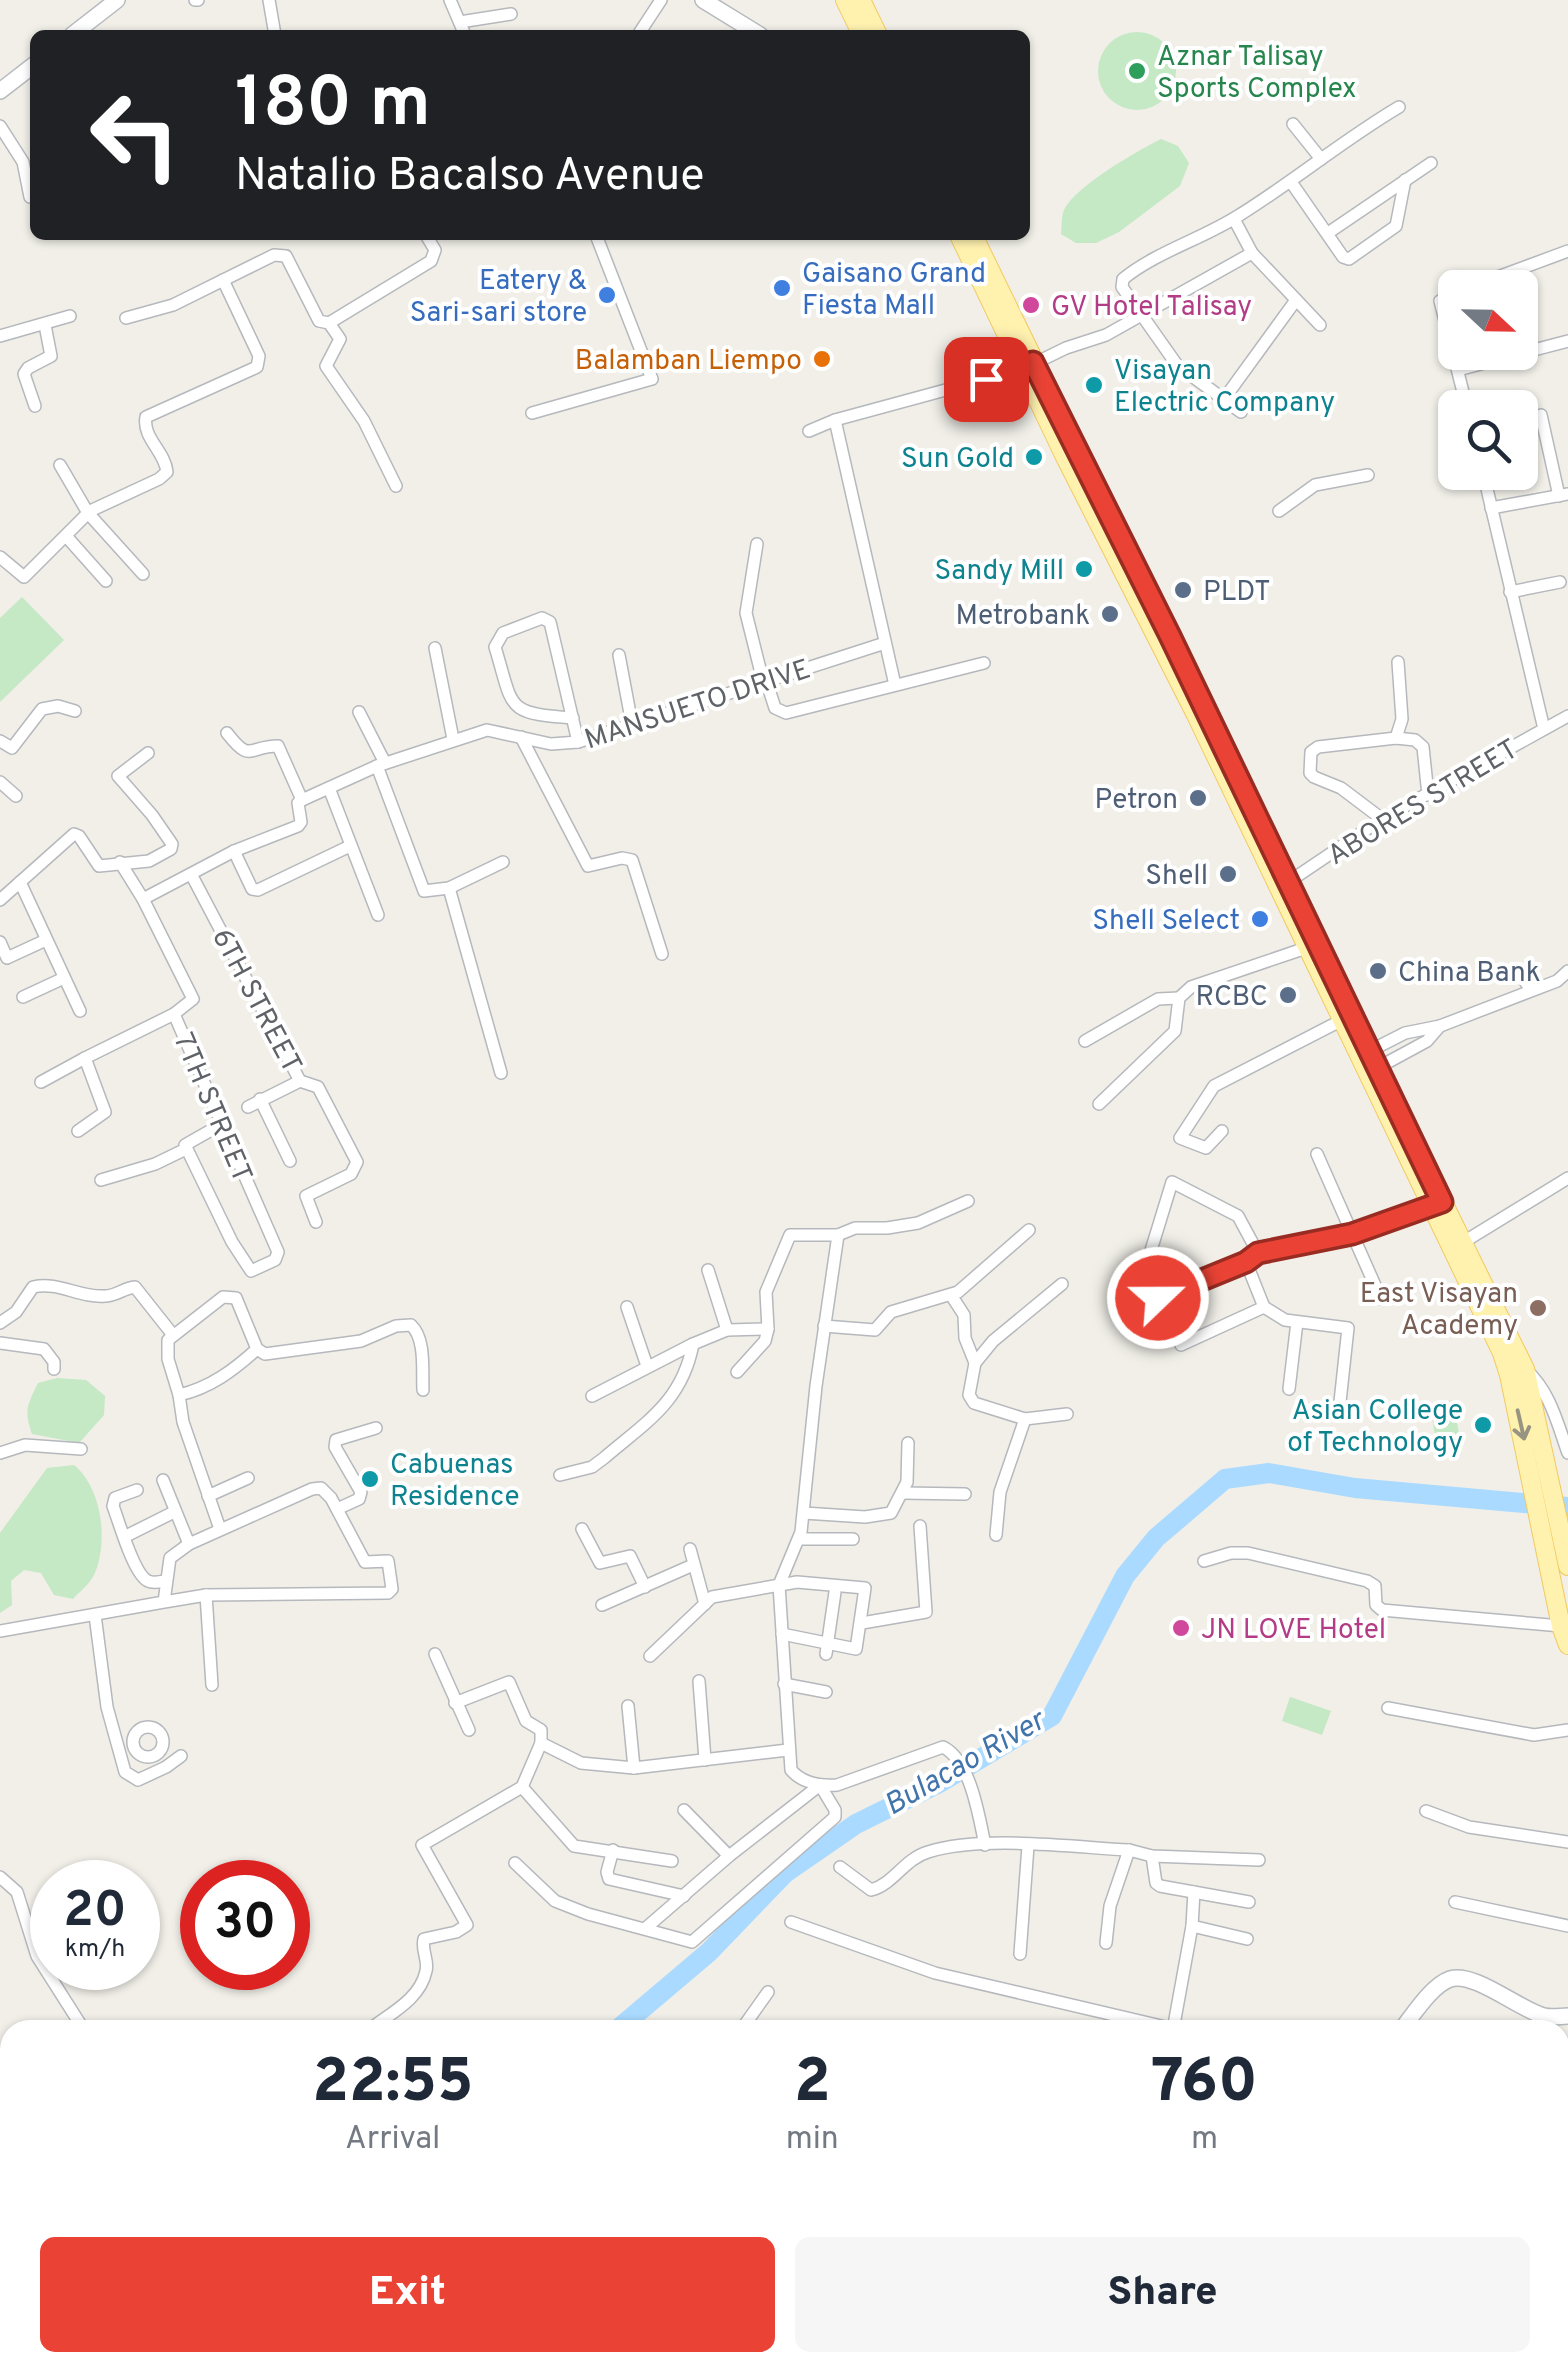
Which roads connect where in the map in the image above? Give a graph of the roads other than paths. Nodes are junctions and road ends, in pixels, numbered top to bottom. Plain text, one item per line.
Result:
1 (117, 0) edge
2 (269, 0) edge
3 (450, 0) edge
4 (661, 0) edge
5 (703, 0) edge
6 (844, 0) edge
7 (861, 0) edge
8 (511, 14) dead end
9 (463, 29) edge
10 (78, 30) edge
11 (274, 30) edge
12 (641, 30) edge
13 (752, 30) edge
14 (859, 30) edge
15 (876, 30) edge
16 (30, 68) edge
17 (0, 91) edge
18 (1398, 107) dead end
19 (1294, 124) dead end
20 (0, 126) edge
21 (1322, 159) junction
22 (1430, 163) dead end
23 (1405, 180) junction
24 (1290, 182) junction
25 (30, 196) dead end
26 (1234, 219) junction
27 (1328, 232) junction
28 (429, 240) edge
29 (598, 240) edge
30 (962, 240) edge
31 (975, 240) edge
32 (1568, 250) edge
33 (1252, 253) junction
34 (1515, 270) edge
35 (223, 280) junction
36 (1296, 300) junction
37 (70, 316) dead end
38 (1142, 317) junction
39 (126, 318) dead end
40 (329, 323) junction
41 (45, 325) junction
42 (1320, 325) dead end
43 (0, 336) edge
44 (1568, 341) edge
45 (1538, 349) edge
46 (1028, 365) junction
47 (1458, 370) edge
48 (1463, 390) edge
49 (1224, 399) junction
50 (35, 406) dead end
51 (532, 412) dead end
52 (1241, 412) dead end
53 (1541, 414) dead end
54 (835, 420) junction
55 (809, 431) dead end
56 (60, 465) dead end
57 (1368, 475) dead end
58 (396, 486) dead end
59 (1486, 490) edge
60 (1564, 495) edge
61 (1491, 508) junction
62 (1279, 511) dead end
63 (88, 513) junction
64 (66, 536) junction
65 (757, 544) dead end
66 (0, 558) edge
67 (143, 574) dead end
68 (106, 580) dead end
69 (1560, 582) dead end
70 (1510, 592) junction
71 (885, 643) junction
72 (434, 648) dead end
73 (619, 655) dead end
74 (1398, 662) dead end
75 (984, 663) dead end
76 (764, 680) junction
77 (895, 685) junction
78 (75, 711) dead end
79 (359, 712) dead end
80 (1568, 716) edge
81 (572, 718) junction
82 (632, 724) junction
83 (1544, 729) junction
84 (227, 733) dead end
85 (521, 737) junction
86 (1396, 738) junction
87 (453, 739) junction
88 (0, 741) edge
89 (578, 742) junction
90 (148, 754) dead end
91 (381, 764) junction
92 (0, 782) edge
93 (329, 788) junction
94 (1428, 795) junction
95 (16, 796) dead end
96 (302, 800) junction
97 (1382, 819) junction
98 (350, 846) junction
99 (234, 851) junction
100 (120, 862) junction
101 (503, 862) dead end
102 (191, 874) junction
103 (20, 882) junction
104 (1283, 885) junction
105 (448, 888) junction
106 (143, 899) junction
107 (0, 900) edge
108 (378, 915) dead end
109 (46, 940) junction
110 (0, 942) edge
111 (1306, 948) junction
112 (662, 954) dead end
113 (1518, 971) dead end
114 (1568, 971) edge
115 (64, 978) junction
116 (1531, 990) junction
117 (23, 996) dead end
118 (1179, 998) junction
119 (80, 1011) dead end
120 (174, 1014) junction
121 (1342, 1020) junction
122 (1085, 1040) dead end
123 (86, 1058) junction
124 (1369, 1062) junction
125 (500, 1072) dead end
126 (300, 1081) junction
127 (40, 1082) dead end
128 (260, 1099) junction
129 (1099, 1104) dead end
130 (248, 1107) dead end
131 (220, 1125) junction
132 (78, 1131) dead end
133 (1222, 1131) dead end
134 (186, 1149) junction
135 (1317, 1154) dead end
136 (290, 1161) dead end
137 (1568, 1178) edge
138 (101, 1180) dead end
139 (968, 1201) dead end
140 (1436, 1204) junction
141 (316, 1222) dead end
142 (1029, 1230) dead end
143 (1352, 1234) junction
144 (838, 1235) junction
145 (1462, 1243) junction
146 (1258, 1253) junction
147 (1246, 1262) junction
148 (708, 1270) dead end
149 (1062, 1284) dead end
150 (951, 1295) junction
151 (1158, 1298) junction
152 (1381, 1299) dead end
153 (626, 1306) dead end
154 (1264, 1306) junction
155 (1297, 1322) junction
156 (0, 1324) edge
157 (824, 1326) junction
158 (768, 1329) junction
159 (726, 1330) junction
160 (173, 1335) junction
161 (0, 1343) edge
162 (693, 1344) junction
163 (257, 1349) junction
164 (975, 1363) junction
165 (647, 1366) junction
166 (54, 1369) dead end
167 (736, 1372) dead end
168 (1517, 1372) junction
169 (1289, 1389) dead end
170 (423, 1390) dead end
171 (179, 1395) junction
172 (592, 1396) dead end
173 (1339, 1411) dead end
174 (1067, 1414) dead end
175 (1024, 1418) junction
176 (376, 1428) dead end
177 (908, 1442) dead end
178 (81, 1450) dead end
179 (0, 1453) edge
180 (1568, 1453) edge
181 (560, 1475) dead end
182 (248, 1478) dead end
183 (163, 1480) dead end
184 (136, 1490) dead end
185 (903, 1494) junction
186 (965, 1494) dead end
187 (208, 1496) junction
188 (334, 1503) junction
189 (1547, 1509) junction
190 (174, 1512) junction
191 (804, 1513) junction
192 (920, 1526) dead end
193 (220, 1529) junction
194 (582, 1529) dead end
195 (996, 1535) dead end
196 (126, 1536) junction
197 (799, 1539) junction
198 (853, 1540) dead end
199 (189, 1544) junction
200 (690, 1549) dead end
201 (1204, 1561) dead end
202 (693, 1566) junction
203 (1568, 1566) edge
204 (165, 1581) junction
205 (779, 1585) junction
206 (644, 1587) junction
207 (835, 1592) dead end
208 (206, 1595) junction
209 (164, 1602) junction
210 (705, 1604) junction
211 (602, 1605) dead end
212 (95, 1614) junction
213 (862, 1622) junction
214 (1564, 1625) edge
215 (0, 1631) edge
216 (782, 1634) junction
217 (1568, 1645) edge
218 (827, 1649) junction
219 (435, 1654) dead end
220 (650, 1656) dead end
221 (698, 1681) dead end
222 (784, 1684) junction
223 (212, 1685) dead end
224 (826, 1692) dead end
225 (455, 1702) junction
226 (628, 1706) dead end
227 (1388, 1708) dead end
228 (468, 1730) dead end
229 (1568, 1730) edge
230 (541, 1744) junction
231 (133, 1746) dead end
232 (118, 1748) junction
233 (788, 1750) junction
234 (181, 1756) dead end
235 (706, 1760) junction
236 (634, 1768) junction
237 (820, 1785) junction
238 (522, 1787) junction
239 (684, 1810) dead end
240 (1426, 1811) dead end
241 (1568, 1842) edge
242 (985, 1845) junction
243 (1028, 1846) junction
244 (613, 1850) junction
245 (1129, 1850) junction
246 (729, 1856) junction
247 (1152, 1856) junction
248 (1259, 1860) dead end
249 (672, 1861) dead end
250 (515, 1862) dead end
251 (840, 1867) dead end
252 (0, 1877) edge
253 (1194, 1892) junction
254 (684, 1896) junction
255 (1249, 1902) dead end
256 (1455, 1902) dead end
257 (791, 1922) dead end
258 (1192, 1926) junction
259 (1568, 1926) edge
260 (647, 1928) junction
261 (1247, 1940) dead end
262 (1106, 1943) dead end
263 (1020, 1954) dead end
264 (768, 1992) dead end
265 (1568, 2016) edge
266 (78, 2020) edge
267 (385, 2020) edge
268 (750, 2020) edge
269 (1132, 2020) edge
270 (1176, 2020) edge
271 (1409, 2020) edge

1 - 10 street
2 - 11 street
3 - 9 street
4 - 12 street
5 - 13 street
6 - 14 main road
7 - 15 main road
8 - 9 street
16 - 17 street
18 - 21 street
19 - 21 street
20 - 25 street
21 - 24 street
22 - 23 street
23 - 27 street
23 - 27 street
24 - 26 street
24 - 27 street
26 - 33 street
26 - 38 street
28 - 40 street
29 - 51 street
30 - 46 main road
31 - 46 main road
32 - 34 street
33 - 36 street
33 - 38 street
35 - 39 street
35 - 40 street
35 - 63 street
36 - 42 street
36 - 49 street
37 - 41 street
38 - 46 street
38 - 49 street
40 - 58 street
41 - 43 street
41 - 50 street
44 - 45 street
46 - 54 street
46 - 104 main road
47 - 48 street
49 - 52 street
53 - 60 street
54 - 55 street
54 - 71 street
56 - 63 street
57 - 62 street
59 - 61 street
60 - 61 street
61 - 70 street
63 - 64 street
63 - 67 street
64 - 66 street
64 - 68 street
65 - 76 street
69 - 70 street
70 - 83 street
71 - 76 street, MANSUETO DRIVE
71 - 77 street
72 - 87 street
73 - 82 street
74 - 86 street
75 - 77 street
76 - 77 street
76 - 82 street, MANSUETO DRIVE
78 - 88 street
79 - 91 street
80 - 83 street, ABORES STREET
81 - 81 street
81 - 89 street
82 - 89 street, MANSUETO DRIVE
83 - 94 street, ABORES STREET
84 - 96 street
85 - 87 street, MANSUETO DRIVE
85 - 89 street, MANSUETO DRIVE
85 - 112 street
86 - 94 street
86 - 97 street
87 - 91 street, MANSUETO DRIVE
90 - 100 street
91 - 93 street, MANSUETO DRIVE
91 - 105 street
92 - 95 street
93 - 96 street, MANSUETO DRIVE
93 - 98 street
94 - 97 street, ABORES STREET
96 - 99 street
97 - 104 street, ABORES STREET
98 - 99 street
98 - 108 street
99 - 102 street
100 - 103 street
100 - 106 street, 7TH STREET
101 - 105 street
102 - 106 street
102 - 126 street, 6TH STREET
103 - 107 street
103 - 109 street
104 - 111 main road
104 - 124 main road
105 - 125 street
106 - 120 street, 7TH STREET
109 - 110 street
109 - 115 street
111 - 118 street
111 - 121 main road
113 - 116 street
114 - 116 street
115 - 117 street
115 - 119 street
116 - 124 street
118 - 122 street
118 - 129 street
120 - 123 street
120 - 131 street, 7TH STREET
121 - 124 main road
121 - 133 street
123 - 127 street
123 - 132 street
124 - 140 main road
126 - 128 street
126 - 141 street, 6TH STREET
128 - 130 street
128 - 136 street
131 - 134 street
131 - 134 street, 7TH STREET
134 - 138 street
135 - 143 street
137 - 145 street
139 - 144 street
140 - 143 street
140 - 145 main road
140 - 168 main road
142 - 150 street
143 - 146 street
143 - 152 street
144 - 157 street
144 - 158 street
145 - 168 main road
146 - 147 street
146 - 151 street
147 - 151 street
147 - 154 street
148 - 159 street
149 - 164 street
150 - 157 street
150 - 164 street
151 - 154 street
153 - 165 street
154 - 155 street
155 - 169 street
155 - 173 street
156 - 160 street
157 - 191 street
158 - 159 street
158 - 167 street
159 - 162 street
160 - 163 street
160 - 171 street
161 - 166 street
162 - 165 street
162 - 181 street
163 - 170 street
163 - 171 street
164 - 175 street
165 - 172 street
168 - 180 street
168 - 189 main road
171 - 187 street
174 - 175 street
175 - 195 street
176 - 188 street
177 - 185 street
178 - 179 street
182 - 187 street
183 - 190 street
184 - 196 street
185 - 186 street
185 - 191 street
187 - 193 street
188 - 193 street
188 - 208 street
189 - 203 main road
189 - 214 main road
190 - 196 street
190 - 199 street
191 - 197 street
192 - 213 street
193 - 199 street
194 - 206 street
196 - 204 street
197 - 198 street
197 - 205 street
199 - 204 street
200 - 202 street
201 - 214 street
202 - 206 street
202 - 210 street
204 - 209 street
205 - 210 street
205 - 213 street
205 - 216 street
206 - 211 street
207 - 218 street
208 - 209 street
208 - 223 street
209 - 212 street
210 - 220 street
212 - 215 street
212 - 232 street
213 - 218 street
214 - 217 main road
216 - 218 street
216 - 222 street
219 - 225 street
221 - 235 street
222 - 224 street
222 - 233 street
225 - 228 street
225 - 230 street
226 - 236 street
227 - 229 street
230 - 236 street
230 - 238 street
231 - 232 street
232 - 234 street
233 - 235 street
233 - 237 street
235 - 236 street
237 - 242 street
237 - 246 street
237 - 260 street
238 - 244 street
238 - 267 street
239 - 246 street
240 - 241 street
242 - 243 street
242 - 251 street
243 - 245 street
243 - 263 street
244 - 249 street
244 - 254 street
245 - 247 street
245 - 262 street
246 - 254 street
247 - 248 street
247 - 253 street
250 - 260 street
252 - 266 street
253 - 255 street
253 - 258 street
254 - 260 street
256 - 259 street
257 - 269 street
258 - 261 street
258 - 270 street
264 - 268 street
265 - 271 street

